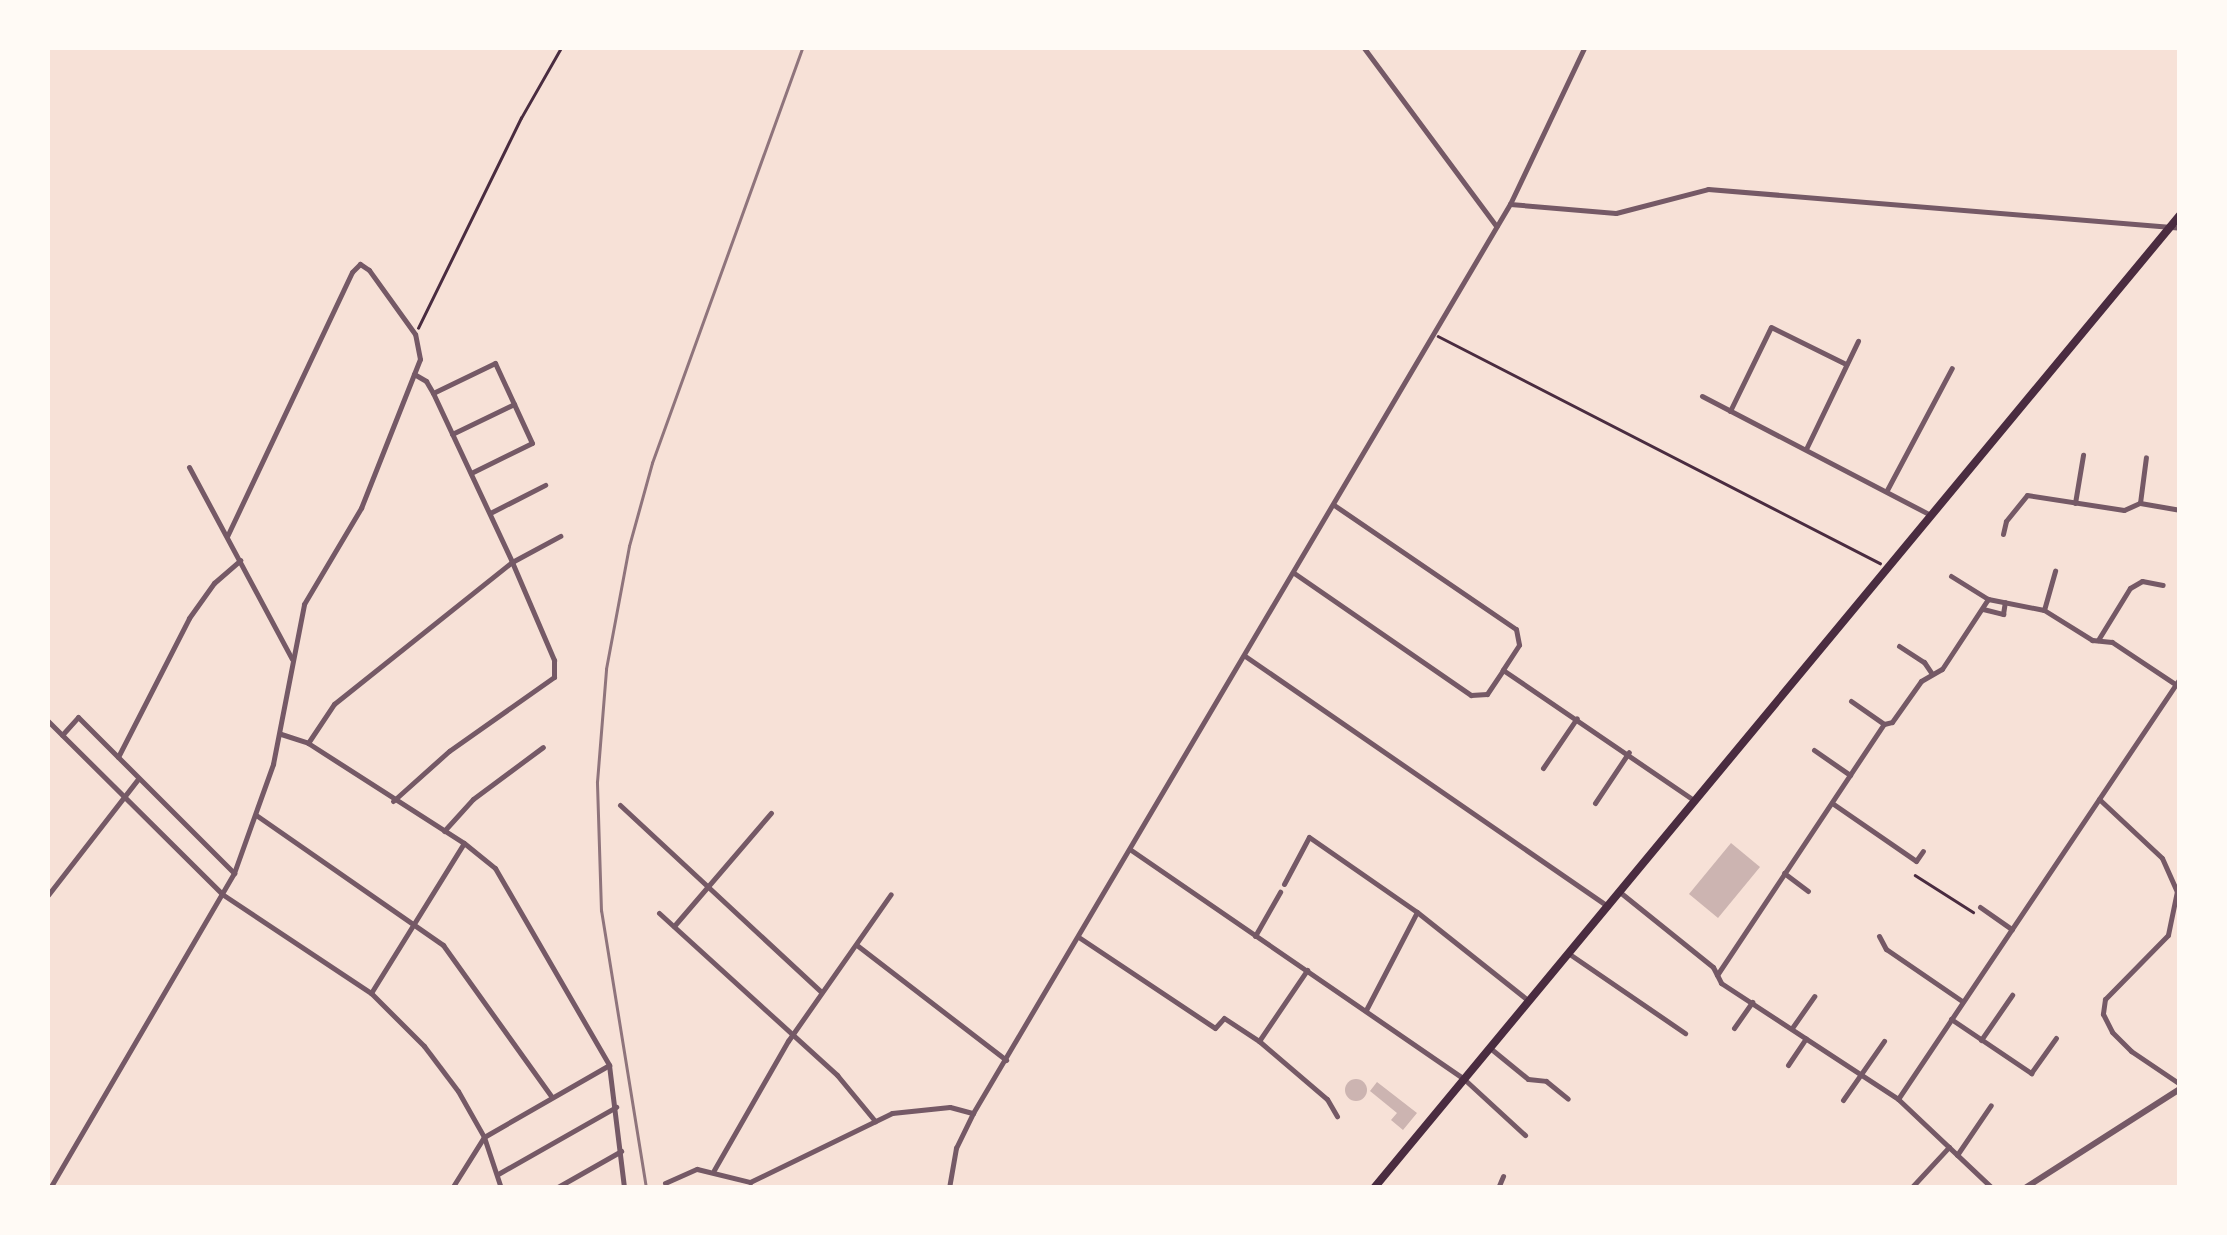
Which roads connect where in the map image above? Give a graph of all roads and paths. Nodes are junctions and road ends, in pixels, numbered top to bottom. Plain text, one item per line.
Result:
1 (562, 48) edge
2 (1364, 48) edge
3 (1584, 48) edge
4 (1510, 204) junction
5 (2180, 215) edge
6 (1496, 226) junction
7 (2175, 226) edge
8 (1432, 333) junction
9 (415, 334) junction
10 (1858, 341) dead end
11 (1846, 364) junction
12 (1952, 368) dead end
13 (414, 374) junction
14 (433, 394) junction
15 (1702, 396) dead end
16 (514, 404) junction
17 (1730, 410) junction
18 (452, 434) junction
19 (1806, 449) junction
20 (2084, 455) dead end
21 (2146, 457) dead end
22 (189, 468) dead end
23 (470, 473) junction
24 (545, 485) dead end
25 (1887, 490) junction
26 (2075, 503) junction
27 (2140, 503) junction
28 (1334, 505) junction
29 (2180, 510) edge
30 (490, 513) junction
31 (1931, 514) junction
32 (2004, 534) dead end
33 (227, 536) junction
34 (560, 536) dead end
35 (240, 560) junction
36 (512, 562) junction
37 (1887, 568) junction
38 (2055, 571) dead end
39 (1294, 573) junction
40 (1951, 576) dead end
41 (2163, 584) dead end
42 (1988, 599) junction
43 (2005, 602) junction
44 (1983, 609) junction
45 (2044, 610) junction
46 (2098, 640) junction
47 (1898, 646) dead end
48 (1245, 656) junction
49 (292, 659) junction
50 (1503, 670) junction
51 (1932, 674) junction
52 (2177, 681) edge
53 (1850, 701) dead end
54 (1577, 718) junction
55 (48, 723) edge
56 (1884, 724) junction
57 (280, 734) junction
58 (62, 735) junction
59 (308, 743) junction
60 (543, 748) dead end
61 (1814, 750) dead end
62 (1629, 752) junction
63 (118, 758) junction
64 (1543, 768) dead end
65 (1850, 775) junction
66 (138, 778) junction
67 (123, 794) junction
68 (2099, 799) junction
69 (1695, 800) junction
70 (393, 801) junction
71 (1832, 802) junction
72 (1595, 803) dead end
73 (620, 805) dead end
74 (771, 813) dead end
75 (256, 814) junction
76 (444, 831) junction
77 (464, 843) junction
78 (1130, 850) junction
79 (1923, 851) dead end
80 (234, 873) junction
81 (1784, 873) junction
82 (1915, 875) dead end
83 (2177, 881) edge
84 (1284, 884) dead end
85 (709, 886) junction
86 (1619, 891) junction
87 (1808, 891) dead end
88 (1280, 892) dead end
89 (222, 894) junction
90 (891, 894) dead end
91 (48, 895) edge
92 (1608, 906) junction
93 (1980, 907) joint
94 (1417, 912) junction
95 (659, 913) dead end
96 (415, 922) junction
97 (674, 926) junction
98 (2012, 929) junction
99 (1255, 936) junction
100 (1879, 936) dead end
101 (1080, 938) junction
102 (858, 946) junction
103 (1568, 953) junction
104 (1307, 970) junction
105 (1717, 976) junction
106 (821, 992) junction
107 (371, 993) junction
108 (2012, 995) dead end
109 (1814, 996) dead end
110 (1529, 1001) junction
111 (1752, 1002) junction
112 (1962, 1002) junction
113 (1366, 1010) junction
114 (1951, 1019) junction
115 (1734, 1028) dead end
116 (1792, 1028) junction
117 (1685, 1033) dead end
118 (792, 1035) junction
119 (1807, 1038) junction
120 (2056, 1038) dead end
121 (1981, 1040) junction
122 (1258, 1041) junction
123 (1884, 1041) dead end
124 (1490, 1048) junction
125 (1006, 1060) junction
126 (609, 1065) junction
127 (1788, 1065) dead end
128 (1861, 1075) junction
129 (1464, 1079) junction
130 (2179, 1090) edge
131 (552, 1096) junction
132 (1568, 1099) dead end
133 (1898, 1099) junction
134 (1843, 1100) dead end
135 (1991, 1104) dead end
136 (616, 1108) junction
137 (973, 1113) junction
138 (1337, 1116) dead end
139 (875, 1120) junction
140 (1525, 1135) dead end
141 (484, 1136) junction
142 (1949, 1148) junction
143 (621, 1152) junction
144 (1957, 1155) junction
145 (714, 1170) junction
146 (498, 1174) junction
147 (1503, 1176) dead end
148 (665, 1184) dead end
149 (50, 1188) edge
150 (452, 1188) edge
151 (501, 1188) edge
152 (556, 1188) edge
153 (624, 1188) edge
154 (949, 1188) edge
155 (1374, 1188) edge
156 (1498, 1188) edge
157 (1910, 1188) edge
158 (1992, 1188) edge
159 (2025, 1188) edge

1 - 9 path
2 - 6 street
3 - 4 street
4 - 6 street
4 - 7 street
5 - 7 main road
6 - 8 street
7 - 31 main road
8 - 28 street
8 - 37 path
9 - 13 street
9 - 33 street
10 - 11 street
11 - 17 street
11 - 19 street
12 - 25 street
13 - 14 street
13 - 49 street
14 - 16 street
14 - 18 street
15 - 17 street
16 - 18 street
16 - 23 street
17 - 19 street
18 - 23 street
19 - 25 street
20 - 26 street
21 - 27 street
22 - 33 street
23 - 30 street
24 - 30 street
25 - 31 street
26 - 27 street
26 - 32 street
27 - 29 street
28 - 39 street
28 - 50 street
30 - 36 street
31 - 37 main road
33 - 35 street
34 - 36 street
35 - 49 street
35 - 63 street
36 - 59 street
36 - 70 street
37 - 69 main road
38 - 45 street
39 - 48 street
39 - 50 street
40 - 42 street
41 - 46 street
42 - 43 street
42 - 44 street
43 - 44 street
43 - 45 street
44 - 51 street
45 - 46 street
46 - 52 street
47 - 51 street
48 - 78 street
48 - 92 street
49 - 57 street
50 - 54 street
51 - 56 street
52 - 68 street
53 - 56 street
54 - 62 street
54 - 64 street
55 - 58 street
56 - 65 street
57 - 59 street
57 - 75 street
58 - 63 street
58 - 67 street
59 - 70 street
60 - 76 street
61 - 65 street
62 - 69 street
62 - 72 street
63 - 66 street
65 - 71 street
66 - 67 street
66 - 80 street
67 - 89 street
67 - 91 street
68 - 83 street
68 - 98 street
69 - 86 main road
70 - 76 street
71 - 79 street
71 - 81 street
73 - 85 street
74 - 85 street
75 - 80 street
75 - 96 street
76 - 77 street
77 - 96 street
77 - 126 street
78 - 99 street
78 - 101 street
80 - 89 street
81 - 87 street
81 - 105 street
82 - 93 path
83 - 130 street
84 - 94 street
85 - 97 street
85 - 106 street
86 - 92 main road
86 - 105 street
88 - 99 street
89 - 107 street
89 - 149 street
90 - 102 street
92 - 103 main road
93 - 98 street
94 - 110 street
94 - 113 street
95 - 97 street
96 - 107 street
96 - 131 street
97 - 118 street
98 - 112 street
99 - 104 street
100 - 112 street
101 - 122 street
101 - 125 street
102 - 106 street
102 - 125 street
103 - 110 main road
103 - 117 street
104 - 113 street
104 - 122 street
105 - 111 street
106 - 118 street
107 - 141 street
108 - 121 street
109 - 116 street
110 - 124 main road
111 - 115 street
111 - 116 street
112 - 114 street
113 - 129 street
114 - 121 street
114 - 133 street
116 - 119 street
118 - 139 street
118 - 145 street
119 - 127 street
119 - 128 street
120 - 121 street
122 - 138 street
123 - 128 street
124 - 129 main road
124 - 132 street
125 - 137 street
126 - 131 street
126 - 136 street
128 - 133 street
128 - 134 street
129 - 140 street
129 - 155 main road
130 - 159 street
131 - 141 street
133 - 142 street
135 - 144 street
136 - 143 street
136 - 146 street
137 - 139 street
137 - 154 street
139 - 145 street
141 - 146 street
141 - 150 street
142 - 144 street
142 - 157 street
143 - 152 street
143 - 153 street
144 - 158 street
145 - 148 street
146 - 151 street
147 - 156 street

